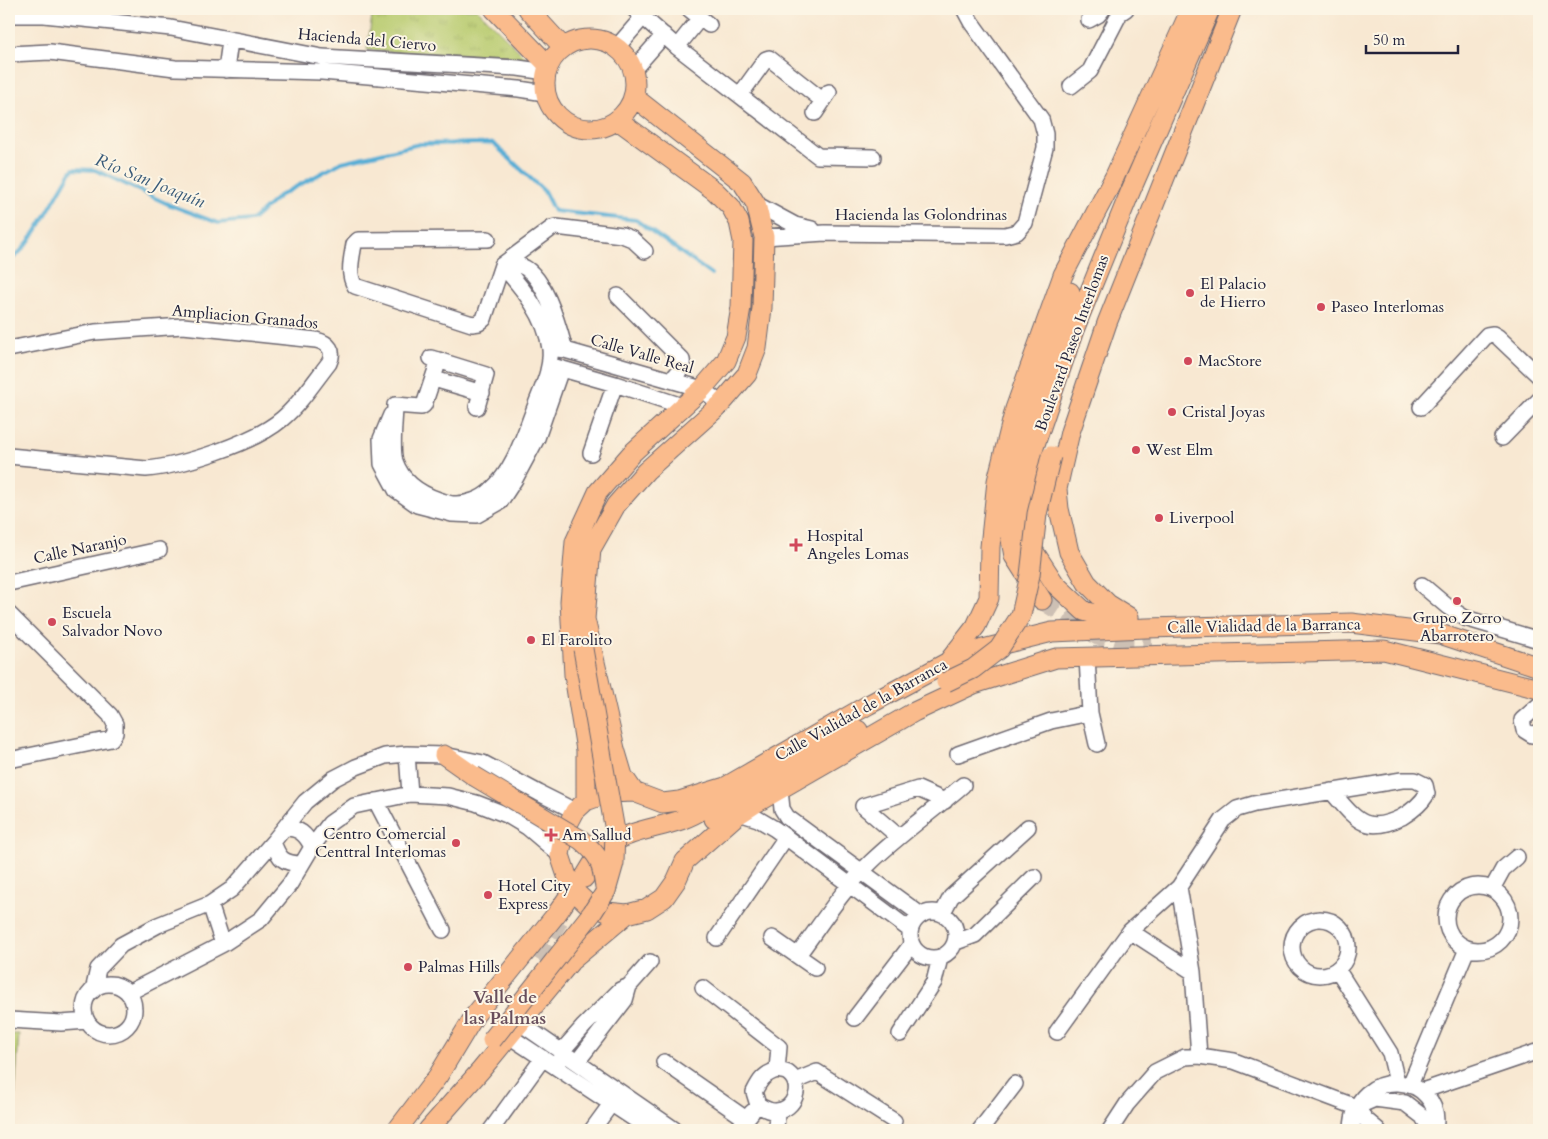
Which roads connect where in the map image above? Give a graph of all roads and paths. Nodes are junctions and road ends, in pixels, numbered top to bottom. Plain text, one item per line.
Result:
1 (494, 9) edge
2 (528, 9) edge
3 (964, 9) edge
4 (1102, 9) edge
5 (1126, 9) edge
6 (1191, 9) edge
7 (1210, 9) edge
8 (1232, 9) edge
9 (639, 13) edge
10 (9, 15) edge
11 (699, 17) edge
12 (1089, 20) dead end
13 (664, 35) junction
14 (230, 40) junction
15 (563, 47) junction
16 (617, 47) junction
17 (677, 47) junction
18 (9, 54) edge
19 (547, 68) junction
20 (226, 70) junction
21 (633, 70) junction
22 (1072, 86) dead end
23 (545, 93) junction
24 (740, 95) junction
25 (634, 97) junction
26 (822, 102) dead end
27 (619, 121) junction
28 (873, 157) dead end
29 (1171, 159) junction
30 (1131, 190) junction
31 (756, 204) junction
32 (1090, 226) junction
33 (826, 233) junction
34 (764, 236) junction
35 (488, 239) dead end
36 (646, 251) dead end
37 (1117, 262) junction
38 (502, 265) junction
39 (618, 296) dead end
40 (550, 348) junction
41 (9, 349) edge
42 (565, 350) junction
43 (556, 367) junction
44 (1539, 376) edge
45 (434, 379) junction
46 (671, 380) junction
47 (615, 384) junction
48 (702, 389) junction
49 (1539, 400) edge
50 (721, 404) junction
51 (682, 406) junction
52 (1421, 406) dead end
53 (1502, 438) dead end
54 (591, 453) dead end
55 (9, 456) edge
56 (159, 550) dead end
57 (9, 582) edge
58 (1422, 585) dead end
59 (1042, 600) tunnel mouth
60 (9, 614) edge
61 (585, 619) junction
62 (1149, 636) junction
63 (1028, 637) junction
64 (1539, 640) edge
65 (1368, 650) junction
66 (1087, 657) junction
67 (948, 662) junction
68 (1035, 665) junction
69 (1539, 667) edge
70 (1539, 689) edge
71 (1539, 705) edge
72 (1090, 713) junction
73 (1539, 732) edge
74 (1097, 744) dead end
75 (615, 749) junction
76 (586, 750) junction
77 (407, 754) junction
78 (958, 754) dead end
79 (444, 755) junction
80 (9, 760) edge
81 (963, 785) dead end
82 (725, 787) junction
83 (780, 790) junction
84 (1330, 791) junction
85 (634, 792) junction
86 (539, 793) junction
87 (410, 794) junction
88 (376, 801) junction
89 (945, 801) junction
90 (580, 806) junction
91 (739, 814) junction
92 (1028, 827) dead end
93 (285, 828) junction
94 (527, 828) junction
95 (786, 837) junction
96 (899, 837) junction
97 (273, 842) junction
98 (312, 847) junction
99 (560, 854) junction
100 (1517, 857) dead end
101 (685, 861) junction
102 (301, 864) junction
103 (861, 872) junction
104 (1034, 877) dead end
105 (579, 884) junction
106 (850, 885) junction
107 (1179, 887) junction
108 (1492, 889) junction
109 (606, 891) junction
110 (210, 904) junction
111 (558, 912) junction
112 (627, 914) junction
113 (942, 914) junction
114 (921, 915) junction
115 (443, 930) dead end
116 (1130, 930) junction
117 (911, 937) junction
118 (717, 938) dead end
119 (772, 938) dead end
120 (596, 940) junction
121 (956, 942) junction
122 (223, 944) junction
123 (1467, 949) junction
124 (798, 956) junction
125 (536, 958) tunnel mouth
126 (940, 958) junction
127 (650, 962) dead end
128 (815, 968) dead end
129 (1337, 969) dead end
130 (1193, 972) junction
131 (629, 986) junction
132 (703, 988) dead end
133 (93, 991) junction
134 (128, 993) junction
135 (475, 1015) junction
136 (856, 1018) dead end
137 (9, 1020) edge
138 (87, 1021) junction
139 (1057, 1032) dead end
140 (507, 1033) junction
141 (900, 1034) dead end
142 (1539, 1051) edge
143 (561, 1052) junction
144 (1199, 1056) junction
145 (543, 1058) junction
146 (576, 1062) junction
147 (664, 1062) dead end
148 (559, 1069) junction
149 (777, 1070) junction
150 (795, 1081) junction
151 (1015, 1084) dead end
152 (1409, 1086) junction
153 (611, 1104) junction
154 (1356, 1107) junction
155 (768, 1109) junction
156 (894, 1121) dead end
157 (402, 1124) edge
158 (744, 1127) edge
159 (422, 1130) edge
160 (428, 1130) edge
161 (491, 1130) edge
162 (592, 1130) edge
163 (650, 1130) edge
164 (674, 1130) edge
165 (776, 1130) edge
166 (980, 1130) edge
167 (1110, 1130) edge
168 (1352, 1130) edge
169 (1378, 1130) edge
170 (1431, 1130) edge
171 (1435, 1130) edge

1 - 19 main road
2 - 15 main road
3 - 33 street, Hacienda las Golondrinas
4 - 12 street
5 - 22 street
6 - 32 main road, Boulevard Paseo Interlomas
7 - 30 main road, Boulevard Paseo Interlomas
8 - 29 main road
9 - 13 street
9 - 16 street
10 - 14 street, Hacienda del Ciervo
11 - 17 street
13 - 17 street
13 - 21 street
14 - 19 street, Hacienda del Ciervo
14 - 20 street
15 - 16 main road
15 - 19 main road
16 - 21 main road
17 - 24 street
18 - 20 street
19 - 23 main road
20 - 23 street
21 - 25 main road
23 - 27 main road
24 - 26 street
24 - 28 street
25 - 27 main road
25 - 31 main road
27 - 48 main road
29 - 37 main road
29 - 62 main road
30 - 37 main road
30 - 62 main road, Boulevard Paseo Interlomas
31 - 33 street, Hacienda las Golondrinas
31 - 34 main road
32 - 59 main road
32 - 67 main road, Boulevard Paseo Interlomas
33 - 34 street, Hacienda las Golondrinas
34 - 50 main road
35 - 38 street
36 - 38 street
37 - 101 main road, bridge
38 - 40 street
38 - 42 street
39 - 46 street
40 - 42 street, Calle Valle Real
40 - 43 street
41 - 55 street, Ampliacion Granados
42 - 46 street, Calle Valle Real
43 - 45 street
43 - 47 street
44 - 52 street
45 - 45 street
46 - 48 street, Calle Valle Real
47 - 51 street
47 - 54 street
48 - 50 street, Calle Valle Real
48 - 51 main road
49 - 53 street
50 - 61 main road
51 - 76 main road
56 - 57 street, Calle Naranjo
58 - 64 street
60 - 80 street
61 - 75 main road
61 - 109 main road, bridge
62 - 63 main road, Calle Vialidad de la Barranca
62 - 65 main road
62 - 69 main road, Calle Vialidad de la Barranca
63 - 67 main road, Calle Vialidad de la Barranca
63 - 68 main road
65 - 66 main road, Calle Vialidad de la Barranca
65 - 70 main road, Calle Vialidad de la Barranca
66 - 68 main road, Calle Vialidad de la Barranca
66 - 72 street
67 - 82 main road, Calle Vialidad de la Barranca
68 - 83 main road, Calle Vialidad de la Barranca
71 - 73 street
72 - 74 street
72 - 78 street
75 - 76 main road
75 - 85 main road
76 - 90 main road
77 - 79 street
77 - 87 street
77 - 93 street
79 - 86 street
79 - 109 main road, bridge
81 - 89 street
82 - 85 main road, Calle Vialidad de la Barranca
82 - 105 main road
83 - 91 main road, Calle Vialidad de la Barranca
83 - 103 street
84 - 84 street
84 - 107 street
85 - 90 main road, Calle Vialidad de la Barranca
86 - 90 street
86 - 94 street
87 - 88 street
87 - 94 street
88 - 98 street
88 - 115 street
89 - 96 street
89 - 96 street
90 - 99 main road
91 - 95 street
91 - 101 main road, Calle Vialidad de la Barranca
92 - 113 street
93 - 97 street
93 - 98 street
94 - 99 street
95 - 106 street
95 - 118 street
96 - 103 street
97 - 102 street
97 - 110 street
98 - 102 street
99 - 105 main road
100 - 108 street
101 - 112 main road, Calle Vialidad de la Barranca
102 - 122 street
103 - 106 street
103 - 114 street
104 - 121 street
105 - 111 main road
105 - 112 main road, Calle Vialidad de la Barranca
106 - 117 street
106 - 124 street
107 - 116 street
107 - 130 street
108 - 123 street
108 - 123 street
109 - 140 main road, bridge
110 - 122 street
110 - 133 street
111 - 120 main road
111 - 135 main road
112 - 120 main road, Calle Vialidad de la Barranca
113 - 114 street
113 - 121 street
114 - 117 street
116 - 130 street
116 - 139 street
117 - 126 street
117 - 136 street
119 - 124 street
120 - 140 main road, Calle Vialidad de la Barranca
121 - 126 street
122 - 134 street
123 - 152 street
124 - 128 street
125 - 135 main road
126 - 141 street
127 - 131 street
129 - 152 street
130 - 144 street
131 - 143 street
131 - 146 street
132 - 149 street
133 - 134 street
133 - 138 street
134 - 138 street
135 - 157 main road
137 - 138 street
140 - 143 street
140 - 145 street
140 - 160 main road
142 - 152 street
143 - 146 street
143 - 148 street
144 - 154 street
144 - 167 street
145 - 148 street
145 - 161 street
146 - 164 street
147 - 158 street
148 - 153 street
149 - 150 street
149 - 155 street
150 - 155 street
150 - 156 street
151 - 166 street
152 - 154 street
152 - 171 street
153 - 162 street
153 - 163 street
154 - 168 street
154 - 169 street
154 - 170 street
155 - 158 street
155 - 165 street
157 - 159 main road

